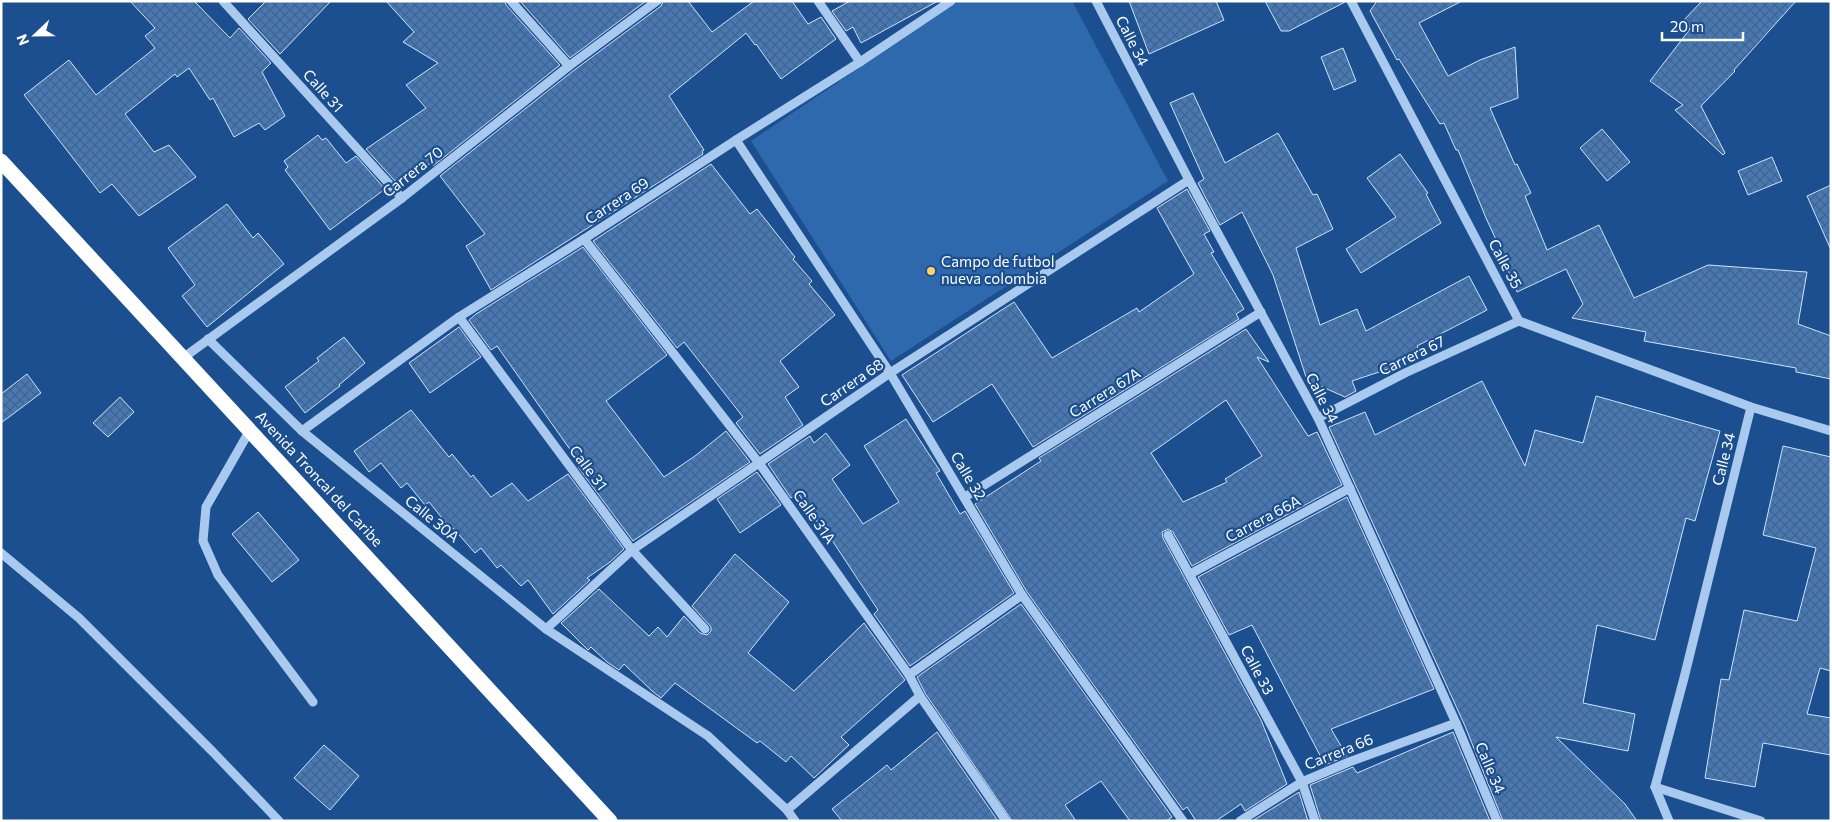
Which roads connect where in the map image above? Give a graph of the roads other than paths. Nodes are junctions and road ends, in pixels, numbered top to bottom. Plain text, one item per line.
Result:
1 (223, 1) edge
2 (511, 1) edge
3 (656, 1) edge
4 (818, 1) edge
5 (951, 1) edge
6 (1096, 1) edge
7 (1351, 1) edge
8 (860, 62) junction
9 (569, 66) junction
10 (736, 140) junction
11 (1, 161) edge
12 (1189, 180) junction
13 (402, 198) junction
14 (584, 239) junction
15 (1261, 312) junction
16 (459, 317) junction
17 (1519, 321) junction
18 (208, 339) junction
19 (183, 358) junction
20 (890, 373) junction
21 (1751, 406) junction
22 (1318, 418) junction
23 (250, 430) junction
24 (1831, 430) edge
25 (302, 431) junction
26 (759, 463) junction
27 (1350, 488) junction
28 (965, 497) junction
29 (1168, 535) dead end
30 (632, 550) junction
31 (1, 553) edge
32 (1190, 574) junction
33 (1022, 595) junction
34 (546, 629) junction
35 (705, 629) dead end
36 (909, 675) junction
37 (920, 696) junction
38 (313, 702) dead end
39 (1456, 722) junction
40 (1302, 782) junction
41 (1655, 787) junction
42 (787, 810) junction
43 (279, 821) edge
44 (610, 821) edge
45 (795, 821) edge
46 (1006, 821) edge
47 (1183, 821) edge
48 (1240, 821) edge
49 (1316, 821) edge
50 (1497, 821) edge
51 (1669, 821) edge
52 (1761, 821) edge

1 - 13 street, Calle 31
2 - 9 street
3 - 9 street, Carrera 70
4 - 8 street
5 - 8 street, Carrera 69
6 - 12 street, Calle 34
7 - 17 street, Calle 35
8 - 10 street, Carrera 69
9 - 13 street, Carrera 70
10 - 14 street, Carrera 69
10 - 20 street, Calle 32
11 - 19 highway, Avenida Troncal del Caribe
12 - 15 street, Calle 34
12 - 20 street, Carrera 68
13 - 18 street, Carrera 70
14 - 16 street, Carrera 69
14 - 26 street, Calle 31A
15 - 22 street, Calle 34
15 - 28 street, Carrera 67A
16 - 25 street, Carrera 69
16 - 30 street, Calle 31
17 - 21 street
17 - 22 street, Carrera 67
18 - 19 street, Carrera 70
18 - 25 street, Calle 30A
19 - 23 highway, Avenida Troncal del Caribe
20 - 26 street, Carrera 68
20 - 28 street, Calle 32
21 - 24 street
21 - 41 street, Calle 34
22 - 27 street, Calle 34
23 - 38 street
23 - 44 highway, Avenida Troncal del Caribe
25 - 34 street, Calle 30A
26 - 30 street, Carrera 68
26 - 36 street, Calle 31A
27 - 32 street, Carrera 66A
27 - 39 street, Calle 34
28 - 33 street, Calle 32
29 - 32 street, Calle 33
30 - 34 street, Carrera 68
30 - 35 street, Calle 31
31 - 43 street
32 - 40 street, Calle 33
33 - 36 street
33 - 47 street, Calle 32
34 - 42 street
36 - 37 street, Calle 31A
37 - 42 street
37 - 46 street, Calle 31A
39 - 40 street, Carrera 66
39 - 50 street, Calle 34
40 - 48 street, Carrera 66
40 - 49 street, Calle 33
41 - 51 street
41 - 52 street
42 - 45 street

